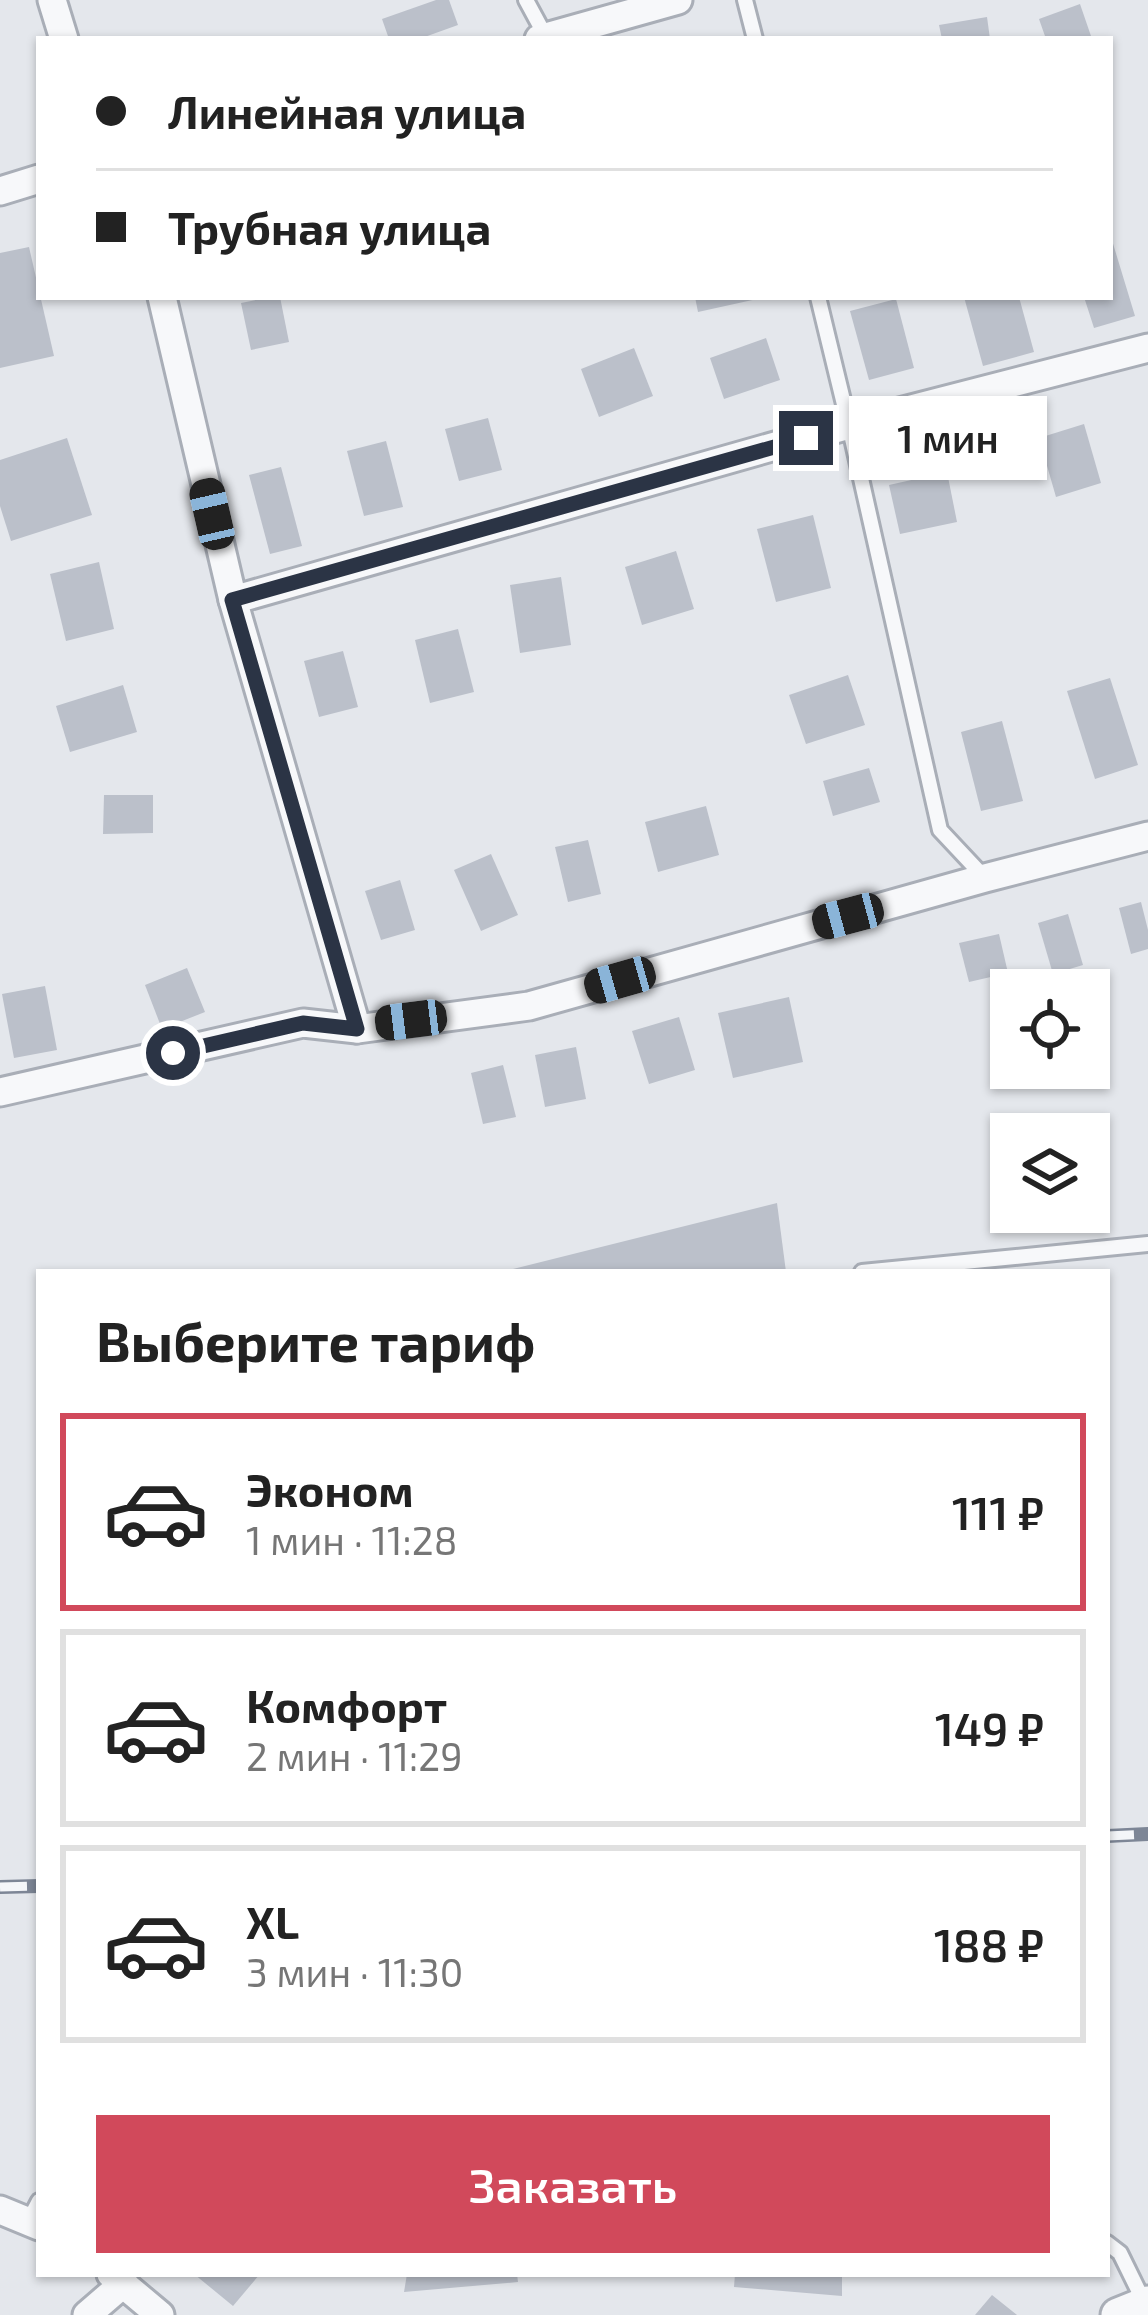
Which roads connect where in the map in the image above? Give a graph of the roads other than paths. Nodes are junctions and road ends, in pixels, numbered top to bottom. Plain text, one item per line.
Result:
1 (52, 0) edge
2 (526, 0) edge
3 (678, 0) edge
4 (745, 0) edge
5 (63, 36) edge
6 (542, 36) edge
7 (550, 36) edge
8 (753, 36) edge
9 (36, 180) edge
10 (0, 191) edge
11 (163, 300) edge
12 (819, 300) edge
13 (1148, 348) edge
14 (850, 425) junction
15 (232, 600) junction
16 (1148, 836) edge
17 (985, 878) junction
18 (357, 1029) junction
19 (0, 1092) edge
20 (1148, 1244) edge
21 (893, 1269) edge
22 (0, 2210) edge
23 (36, 2215) edge
24 (1110, 2245) edge
25 (118, 2278) edge
26 (1137, 2308) edge
27 (87, 2315) edge
28 (160, 2315) edge

1 - 5 street
2 - 6 lane
3 - 7 street
4 - 8 lane
9 - 10 street
11 - 15 street
12 - 14 lane
13 - 14 street
14 - 15 street
14 - 17 lane
15 - 18 street
16 - 17 street
17 - 18 street
18 - 19 street
20 - 21 lane
22 - 23 street
24 - 26 lane
25 - 27 street
25 - 28 street

